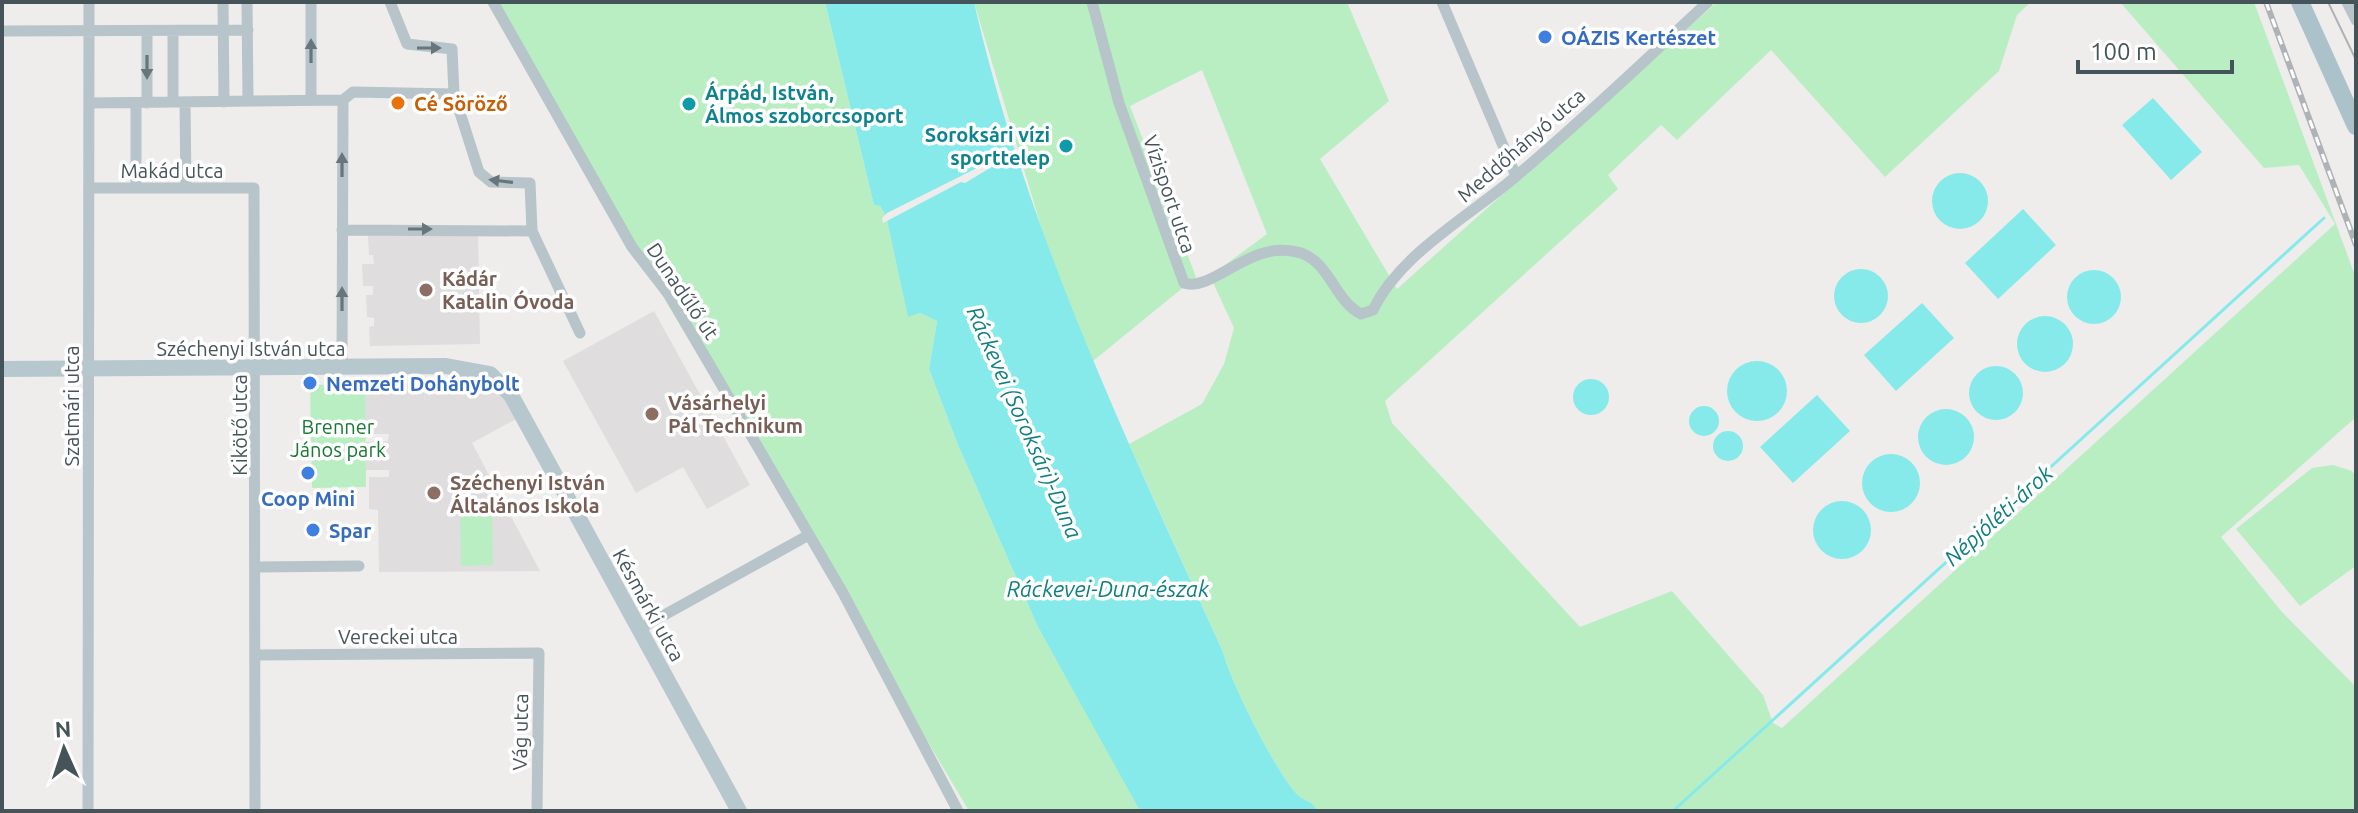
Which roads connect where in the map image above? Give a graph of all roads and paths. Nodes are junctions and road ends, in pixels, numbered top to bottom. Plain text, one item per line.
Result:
1 (89, 2) edge
2 (223, 2) edge
3 (247, 2) edge
4 (311, 2) edge
5 (390, 2) edge
6 (493, 2) edge
7 (1092, 2) edge
8 (1442, 2) edge
9 (1708, 2) edge
10 (2300, 2) edge
11 (2312, 2) edge
12 (2347, 2) edge
13 (2356, 20) edge
14 (248, 30) junction
15 (2, 31) edge
16 (147, 31) junction
17 (173, 31) junction
18 (223, 31) junction
19 (89, 32) junction
20 (454, 94) junction
21 (2356, 99) edge
22 (311, 100) junction
23 (343, 100) junction
24 (248, 101) junction
25 (179, 102) junction
26 (224, 102) junction
27 (89, 103) junction
28 (141, 103) junction
29 (2356, 126) edge
30 (1516, 176) junction
31 (90, 188) junction
32 (136, 188) junction
33 (186, 188) junction
34 (254, 188) joint
35 (342, 230) junction
36 (532, 231) junction
37 (1361, 314) joint
38 (580, 333) dead end
39 (342, 368) junction
40 (2, 369) edge
41 (90, 369) junction
42 (257, 369) junction
43 (496, 380) joint
44 (807, 536) junction
45 (359, 566) dead end
46 (257, 567) junction
47 (639, 629) junction
48 (539, 653) joint
49 (256, 655) junction
50 (88, 811) edge
51 (255, 811) edge
52 (537, 811) edge
53 (739, 811) edge
54 (958, 811) edge

1 - 19 street, Szatmári utca
2 - 18 street
3 - 14 street
22 -> 4 street
5 -> 20 street
6 - 44 street, Dunadűlő út
7 - 37 street, Vízisport utca
8 - 30 street
9 - 30 street, Meddőhányó utca
10 - 29 main road
11 - 21 main road
12 - 13 street
14 - 18 street
14 - 24 street
15 - 19 street
16 - 17 street
16 - 19 street
16 -> 28 street
17 - 18 street
17 - 25 street
18 - 26 street
19 - 27 street, Szatmári utca
20 - 23 street
36 -> 20 street
22 - 23 street
22 - 24 street
35 -> 23 street
24 - 26 street
25 - 26 street
25 - 28 street
25 - 33 street
27 - 28 street
27 - 31 street, Szatmári utca
28 - 32 street
30 - 37 street, Meddőhányó utca
31 - 32 street, Makád utca
31 - 41 street, Szatmári utca
32 - 33 street, Makád utca
33 - 34 street, Makád utca
34 - 42 street, Kikötő utca
35 -> 36 street
39 -> 35 street
36 - 38 street
39 - 42 street, Széchenyi István utca
39 - 43 street, Széchenyi István utca
40 - 41 street, Széchenyi István utca
41 - 42 street, Széchenyi István utca
41 - 50 street, Szatmári utca
42 - 46 street, Kikötő utca
43 - 47 street, Késmárki utca
44 - 47 street
44 - 54 street, Dunadűlő út
45 - 46 street
46 - 49 street, Kikötő utca
47 - 53 street, Késmárki utca
48 - 49 street, Vereckei utca
48 - 52 street, Vág utca
49 - 51 street, Kikötő utca

